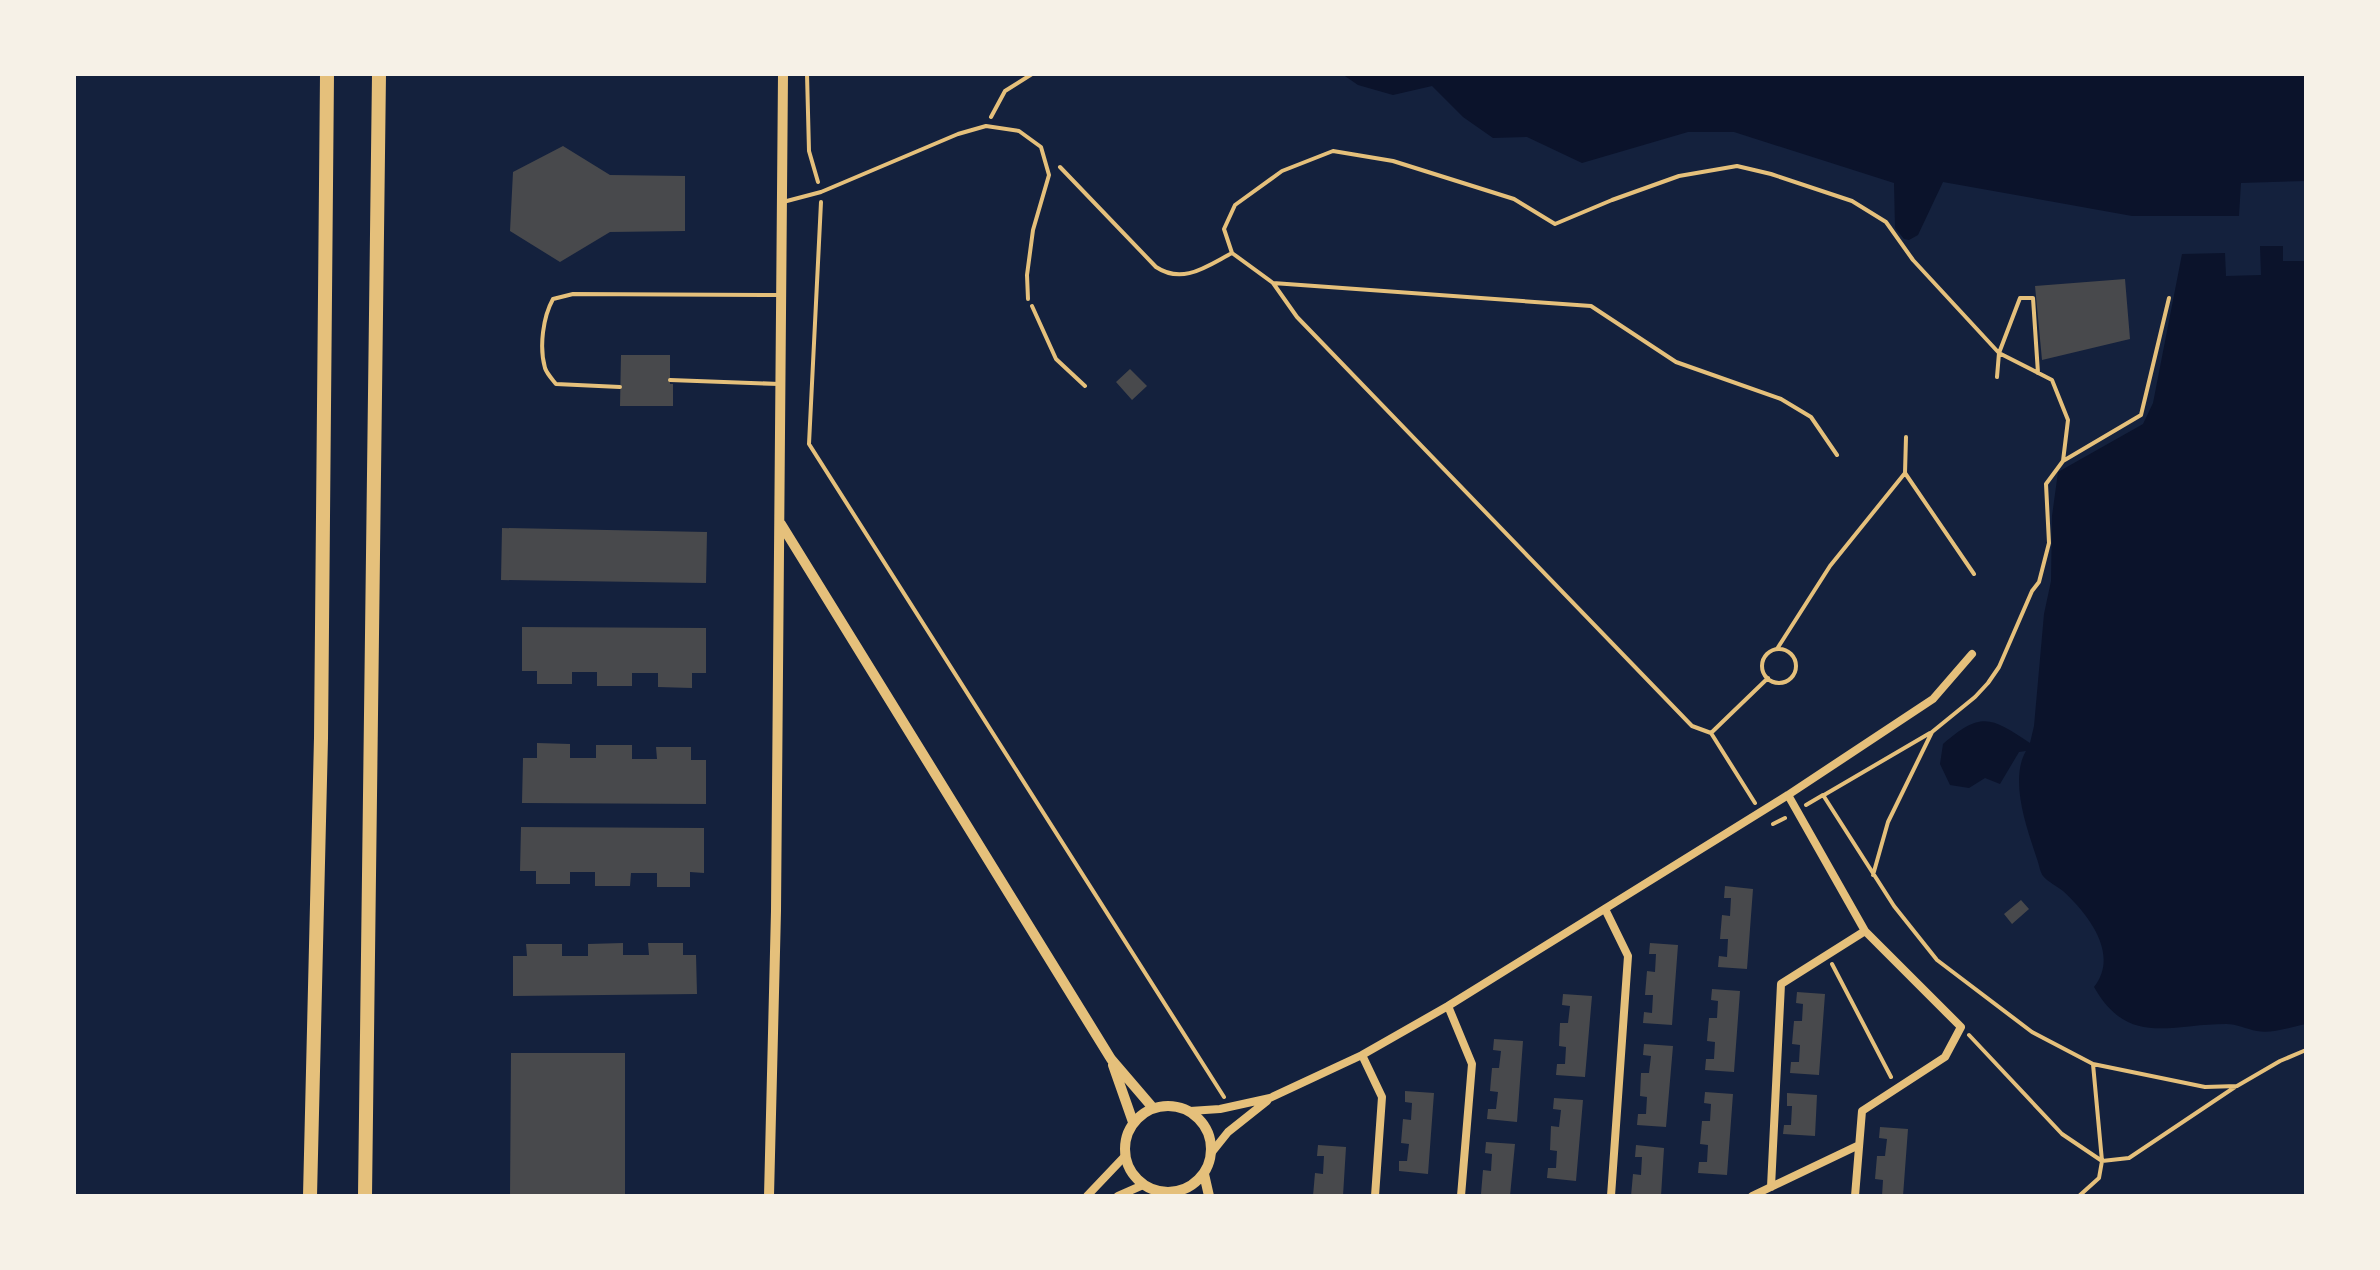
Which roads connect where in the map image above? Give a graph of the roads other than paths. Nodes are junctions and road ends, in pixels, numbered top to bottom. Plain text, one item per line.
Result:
1 (327, 74) edge
2 (379, 74) edge
3 (783, 74) edge
4 (783, 202) junction
5 (782, 295) junction
6 (1028, 299) road end
7 (670, 380) dead end
8 (782, 384) junction
9 (620, 387) dead end
10 (780, 522) junction
11 (1972, 654) dead end
12 (1788, 795) junction
13 (1605, 909) junction
14 (1865, 931) junction
15 (1448, 1006) junction
16 (1362, 1055) junction
17 (1111, 1059) junction
18 (1270, 1098) junction
19 (1153, 1108) junction
20 (1190, 1111) junction
21 (1133, 1122) junction
22 (1859, 1145) junction
23 (1212, 1152) junction
24 (1125, 1156) junction
25 (1204, 1174) junction
26 (1143, 1185) junction
27 (1771, 1187) junction
28 (1185, 1193) edge
29 (310, 1196) edge
30 (365, 1196) edge
31 (769, 1196) edge
32 (1087, 1196) edge
33 (1118, 1196) edge
34 (1209, 1196) edge
35 (1375, 1196) edge
36 (1461, 1196) edge
37 (1611, 1196) edge
38 (1752, 1196) edge
39 (1855, 1196) edge

1 - 29 highway
2 - 30 highway
3 - 4 street
4 - 5 street
4 - 6 lane
5 - 8 street
5 - 9 lane
7 - 8 lane
8 - 10 street
10 - 17 street
10 - 31 street
11 - 12 street
12 - 13 street
12 - 14 street
13 - 15 street
13 - 37 street
14 - 22 street
14 - 27 street
15 - 16 street
15 - 36 street
16 - 18 street
16 - 35 street
17 - 19 street
17 - 21 street
18 - 20 street
18 - 23 street
19 - 20 street
19 - 21 street
20 - 23 street
21 - 24 street
22 - 27 street
22 - 39 street
23 - 25 street
24 - 26 street
24 - 32 street
25 - 28 street
25 - 34 street
26 - 28 street
26 - 33 street
27 - 38 street

